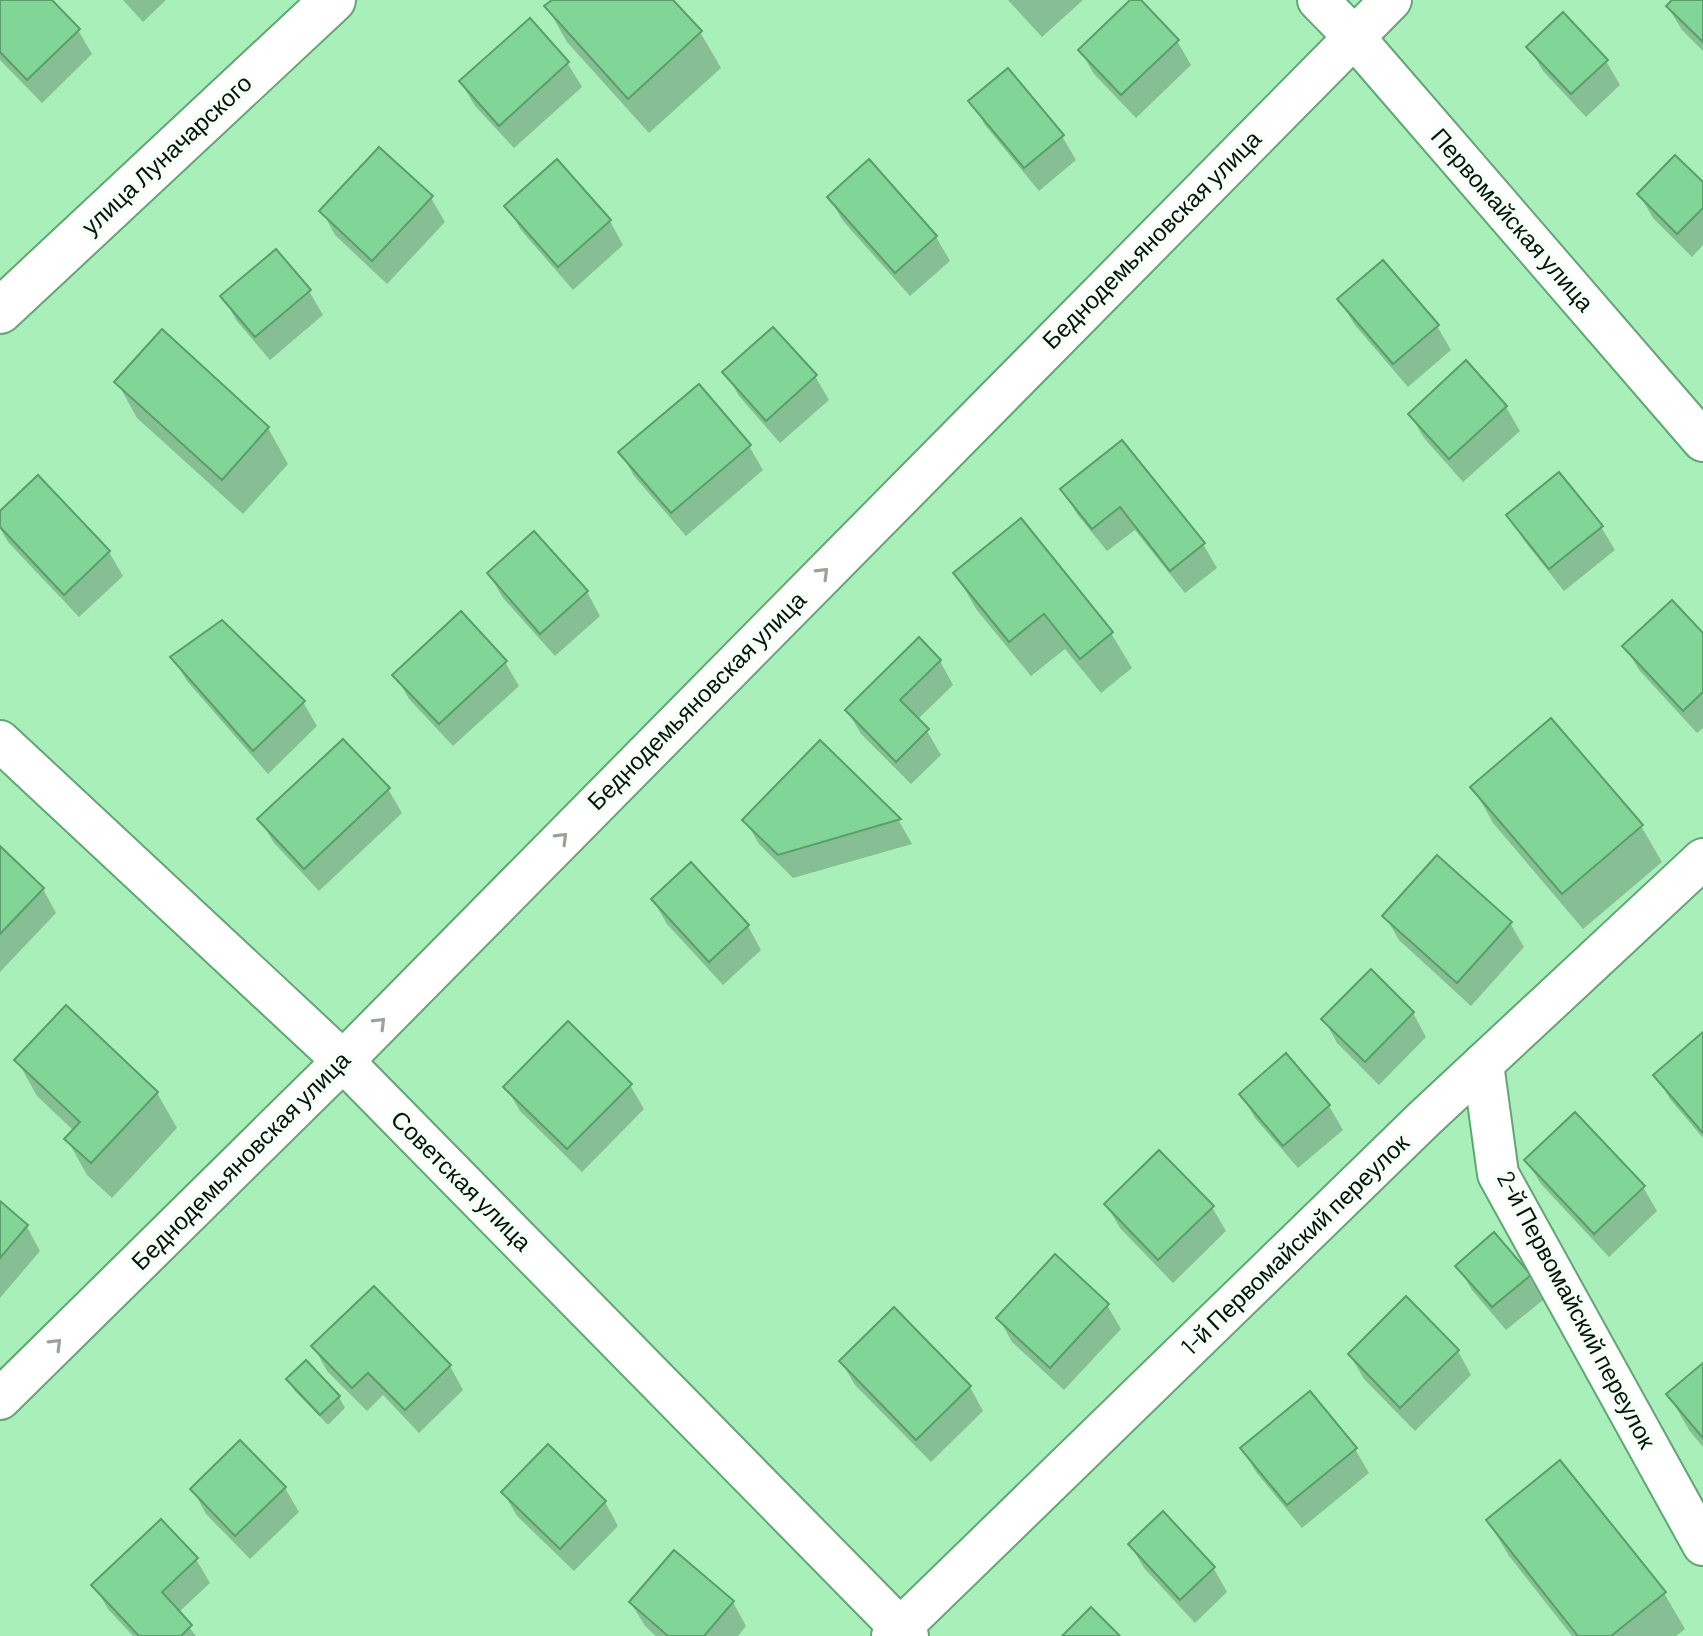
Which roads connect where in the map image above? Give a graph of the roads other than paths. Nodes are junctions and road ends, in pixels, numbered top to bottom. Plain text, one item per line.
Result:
1 (333, 0) edge
2 (1318, 0) edge
3 (1391, 0) edge
4 (1353, 36) junction
5 (0, 311) edge
6 (1703, 441) edge
7 (0, 741) edge
8 (1703, 859) edge
9 (343, 1061) junction
10 (1483, 1064) junction
11 (0, 1399) edge
12 (1703, 1545) edge
13 (900, 1633) edge

1 - 5 main road, улица Луначарского
2 - 4 street, Первомайская улица
3 - 4 street, Беднодемьяновская улица
4 - 6 street, Первомайская улица
9 -> 4 street, Беднодемьяновская улица
7 - 9 street, Советская улица
8 - 10 street, 1-й Первомайский переулок
11 -> 9 street, Беднодемьяновская улица
9 - 13 street, Советская улица
10 - 12 street, 2-й Первомайский переулок
10 - 13 street, 1-й Первомайский переулок

